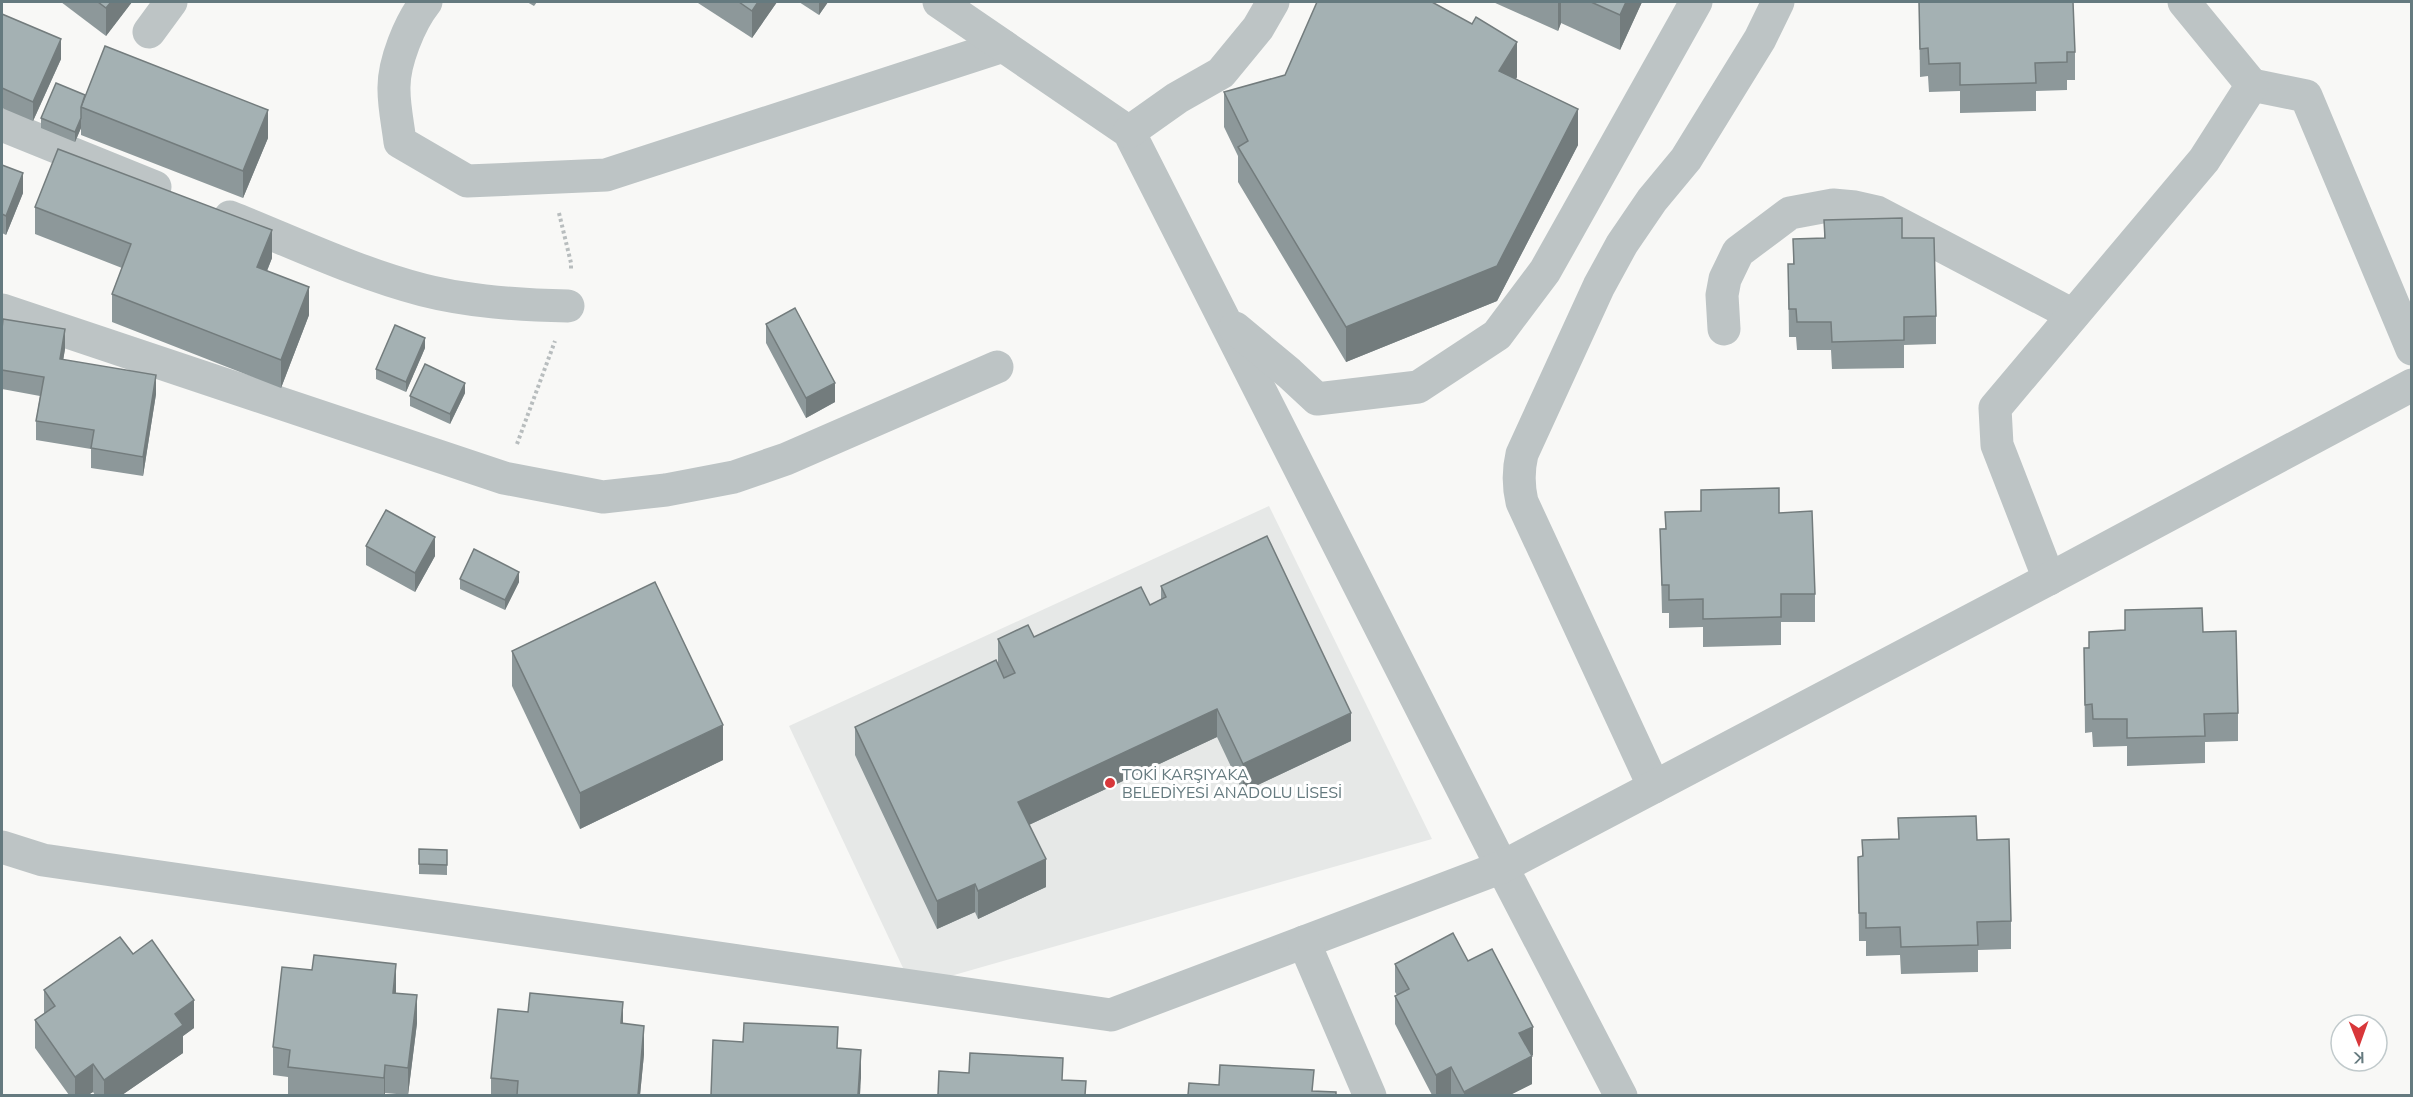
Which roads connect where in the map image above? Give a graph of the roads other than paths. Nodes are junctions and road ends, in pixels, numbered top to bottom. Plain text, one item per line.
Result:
1 (171, 2) edge
2 (426, 2) edge
3 (939, 2) edge
4 (1273, 2) edge
5 (1696, 2) edge
6 (1778, 2) edge
7 (2184, 2) edge
8 (149, 32) dead end
9 (1003, 45) junction
10 (2252, 85) junction
11 (2, 125) edge
12 (1128, 132) junction
13 (568, 306) dead end
14 (2, 310) edge
15 (2073, 315) junction
16 (1224, 319) junction
17 (1724, 329) dead end
18 (2412, 349) edge
19 (997, 367) dead end
20 (2412, 386) edge
21 (2049, 579) junction
22 (1654, 787) junction
23 (2, 847) edge
24 (1502, 867) junction
25 (1304, 942) junction
26 (1370, 1095) edge
27 (1621, 1095) edge

1 - 8 street
2 - 9 street
3 - 9 street
4 - 12 street
5 - 16 street
6 - 22 street
7 - 10 street
9 - 12 street
10 - 15 street
10 - 18 street
11 - 13 street
12 - 16 street
14 - 19 street
15 - 17 street
15 - 21 street
16 - 24 street
20 - 21 street
21 - 22 street
22 - 24 street
23 - 25 street
24 - 25 street
24 - 27 street
25 - 26 street

